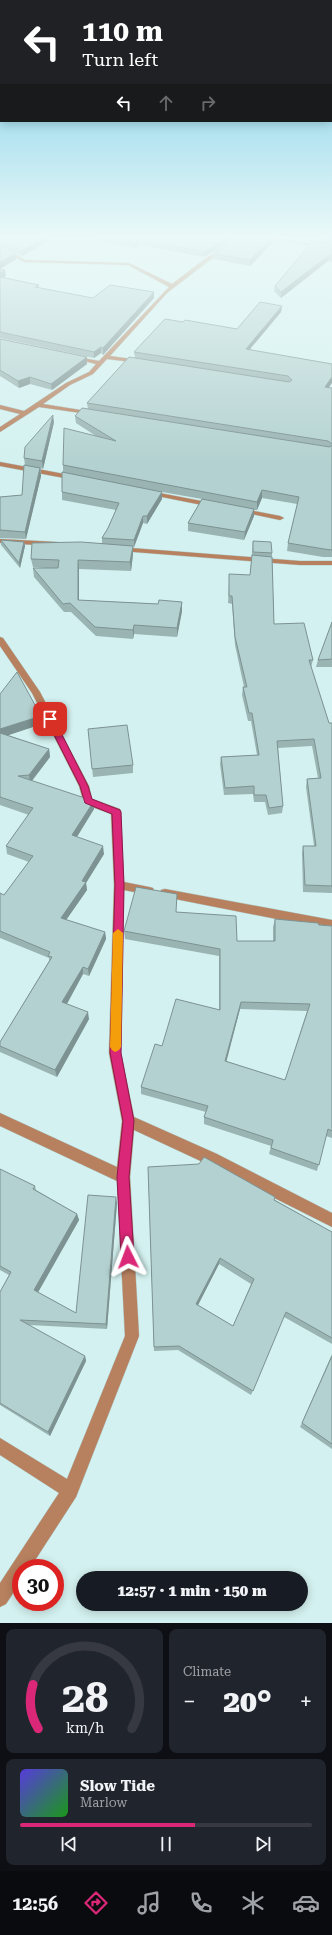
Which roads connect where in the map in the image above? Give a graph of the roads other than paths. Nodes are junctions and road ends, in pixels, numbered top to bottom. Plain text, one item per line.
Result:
1 (146, 313) edge
2 (69, 356) edge
3 (106, 357) junction
4 (100, 362) junction
5 (145, 363) edge
6 (40, 405) junction
7 (0, 407) edge
8 (26, 412) junction
9 (102, 415) edge
10 (0, 430) edge
11 (0, 464) edge
12 (86, 480) edge
13 (140, 491) edge
14 (218, 506) edge
15 (233, 509) edge
16 (280, 518) dead end
17 (0, 541) edge
18 (62, 544) edge
19 (110, 548) edge
20 (332, 563) edge
21 (0, 640) edge
22 (120, 885) junction
23 (332, 925) edge
24 (0, 1119) edge
25 (128, 1121) junction
26 (123, 1177) junction
27 (332, 1220) edge
28 (0, 1446) edge
29 (70, 1491) junction
30 (0, 1598) edge

1 - 3 street
2 - 4 street
3 - 4 street
3 - 5 street
4 - 6 street
6 - 8 street
6 - 9 street
7 - 8 street
8 - 10 street
11 - 12 street
13 - 14 street
15 - 16 street
17 - 18 street
19 - 20 street
21 - 22 street
22 - 23 street
22 - 25 street
24 - 26 street
25 - 26 street
25 - 27 street
26 - 29 street
28 - 29 street
29 - 30 street

